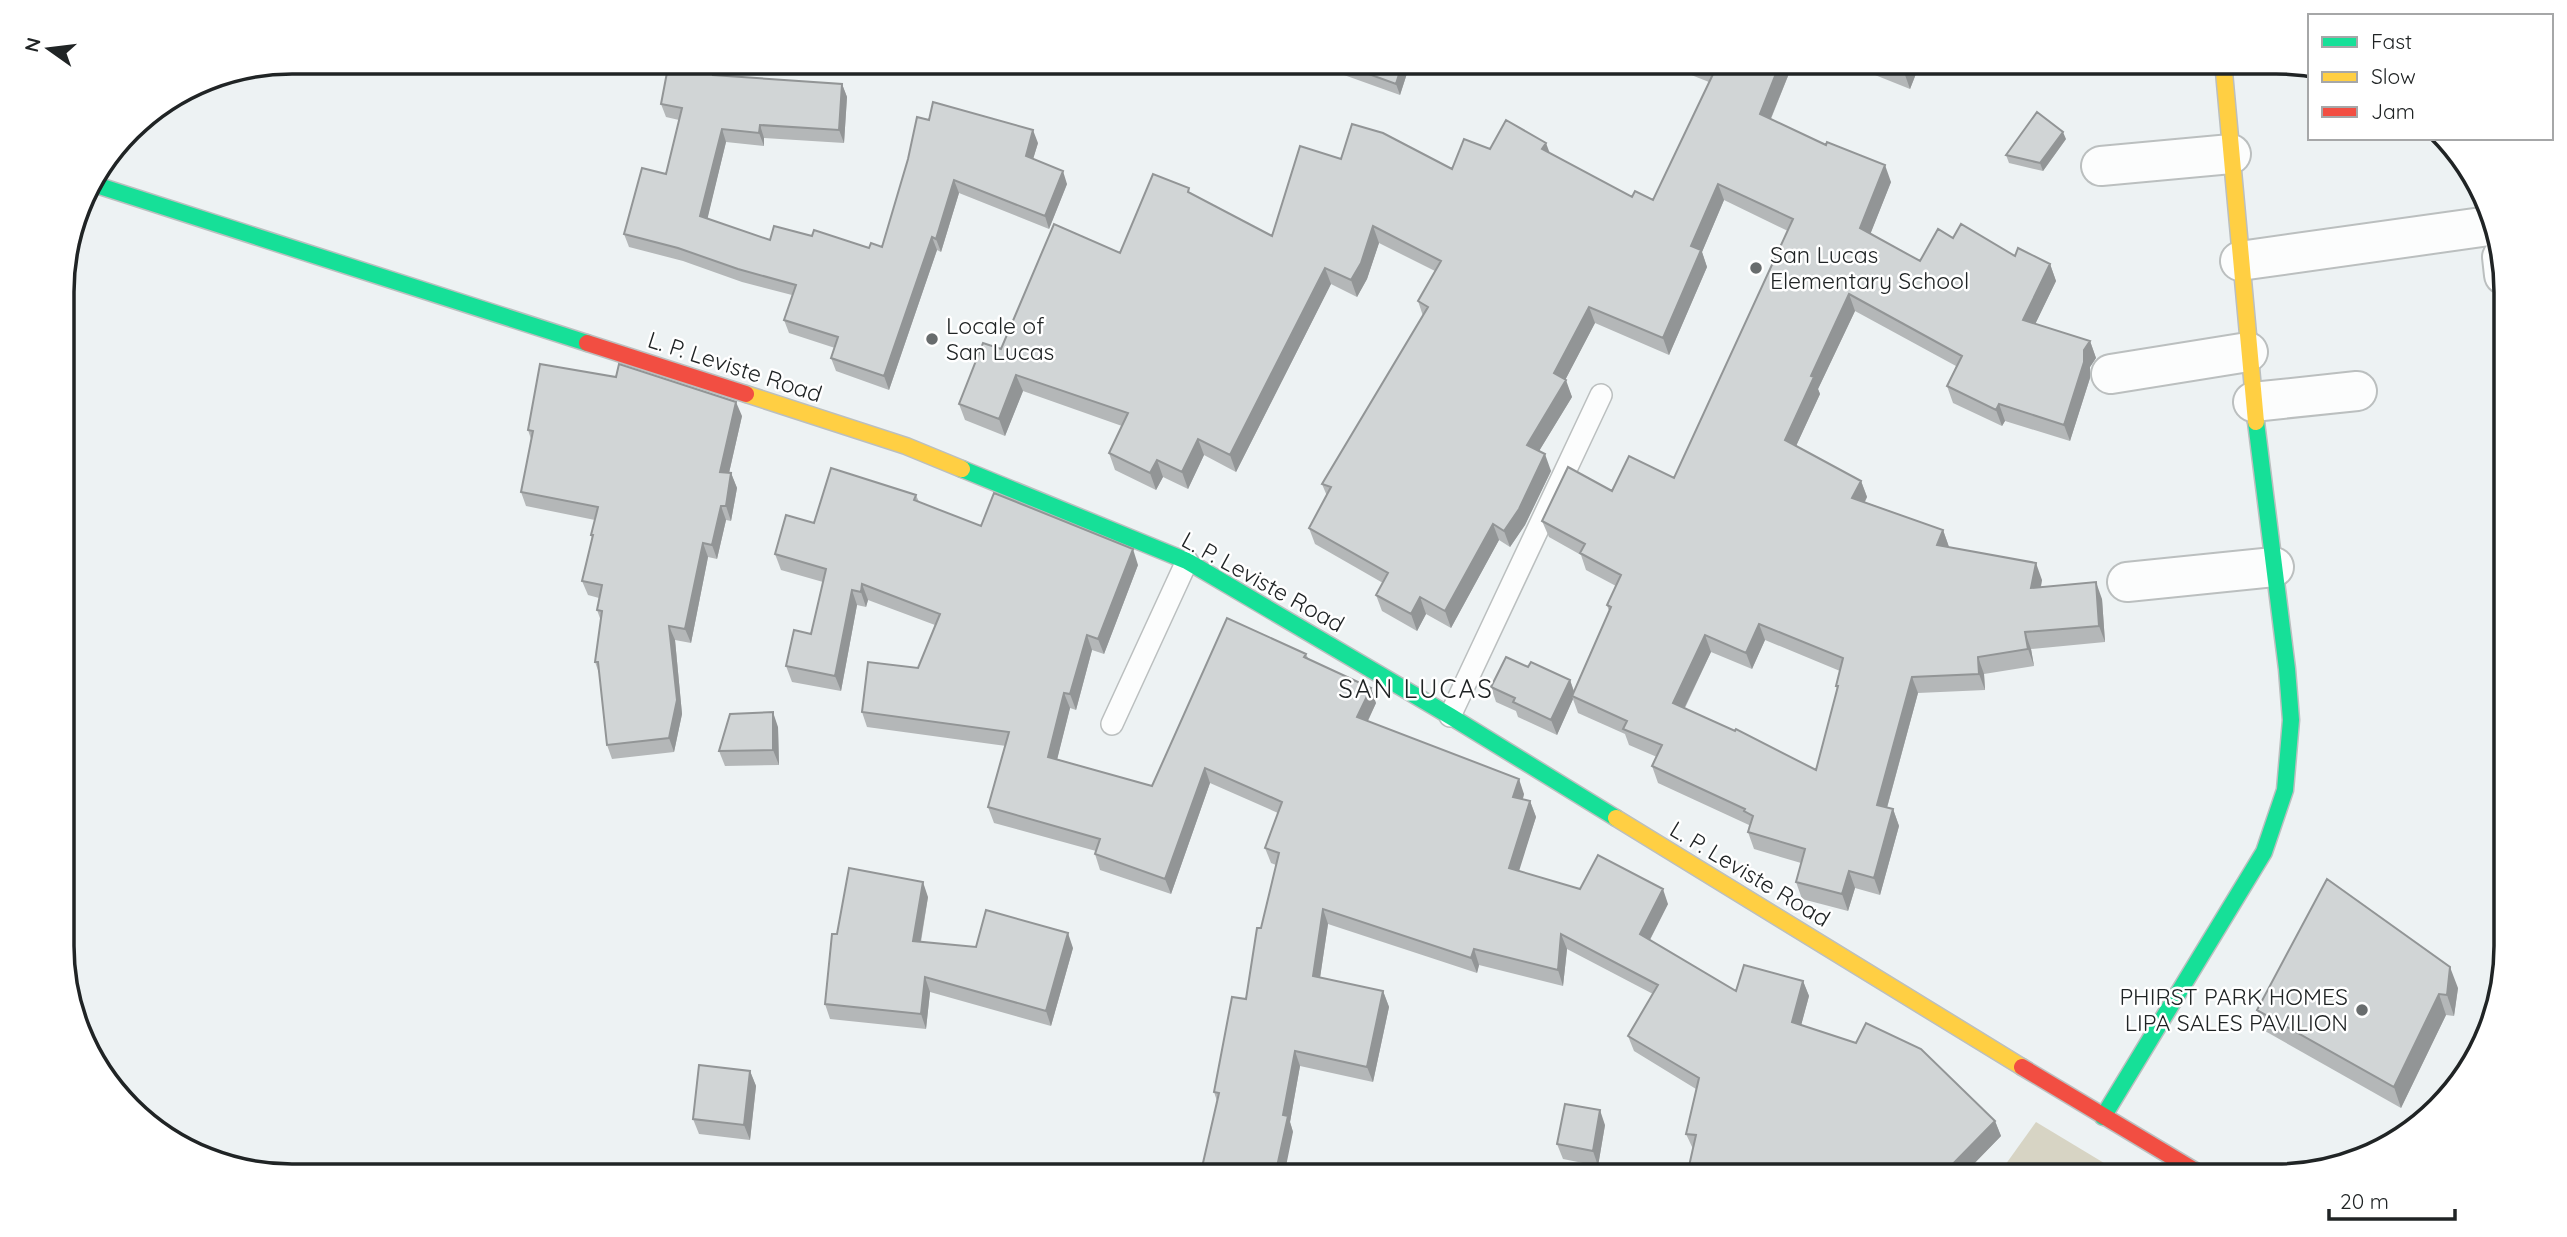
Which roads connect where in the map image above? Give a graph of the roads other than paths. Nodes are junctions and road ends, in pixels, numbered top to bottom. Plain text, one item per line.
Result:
1 (2224, 74) edge
2 (2231, 154) junction
3 (2101, 166) dead end
4 (101, 186) edge
5 (2483, 227) edge
6 (2240, 261) junction
7 (2248, 352) junction
8 (2111, 374) dead end
9 (2357, 391) dead end
10 (1601, 394) dead end
11 (2253, 402) junction
12 (1187, 561) junction
13 (2274, 567) junction
14 (2127, 582) dead end
15 (1450, 716) junction
16 (1112, 724) dead end
17 (2103, 1117) junction
18 (2182, 1163) edge

1 - 2 main road
2 - 3 street
2 - 6 main road
4 - 12 main road, L. P. Leviste Road
5 - 6 street
6 - 7 main road
7 - 8 street
7 - 11 main road
9 - 11 street
10 - 15 lane
11 - 13 main road
12 - 15 main road, L. P. Leviste Road
12 - 16 lane
13 - 14 street
13 - 17 main road
15 - 17 main road, L. P. Leviste Road
17 - 18 main road, L. P. Leviste Road

